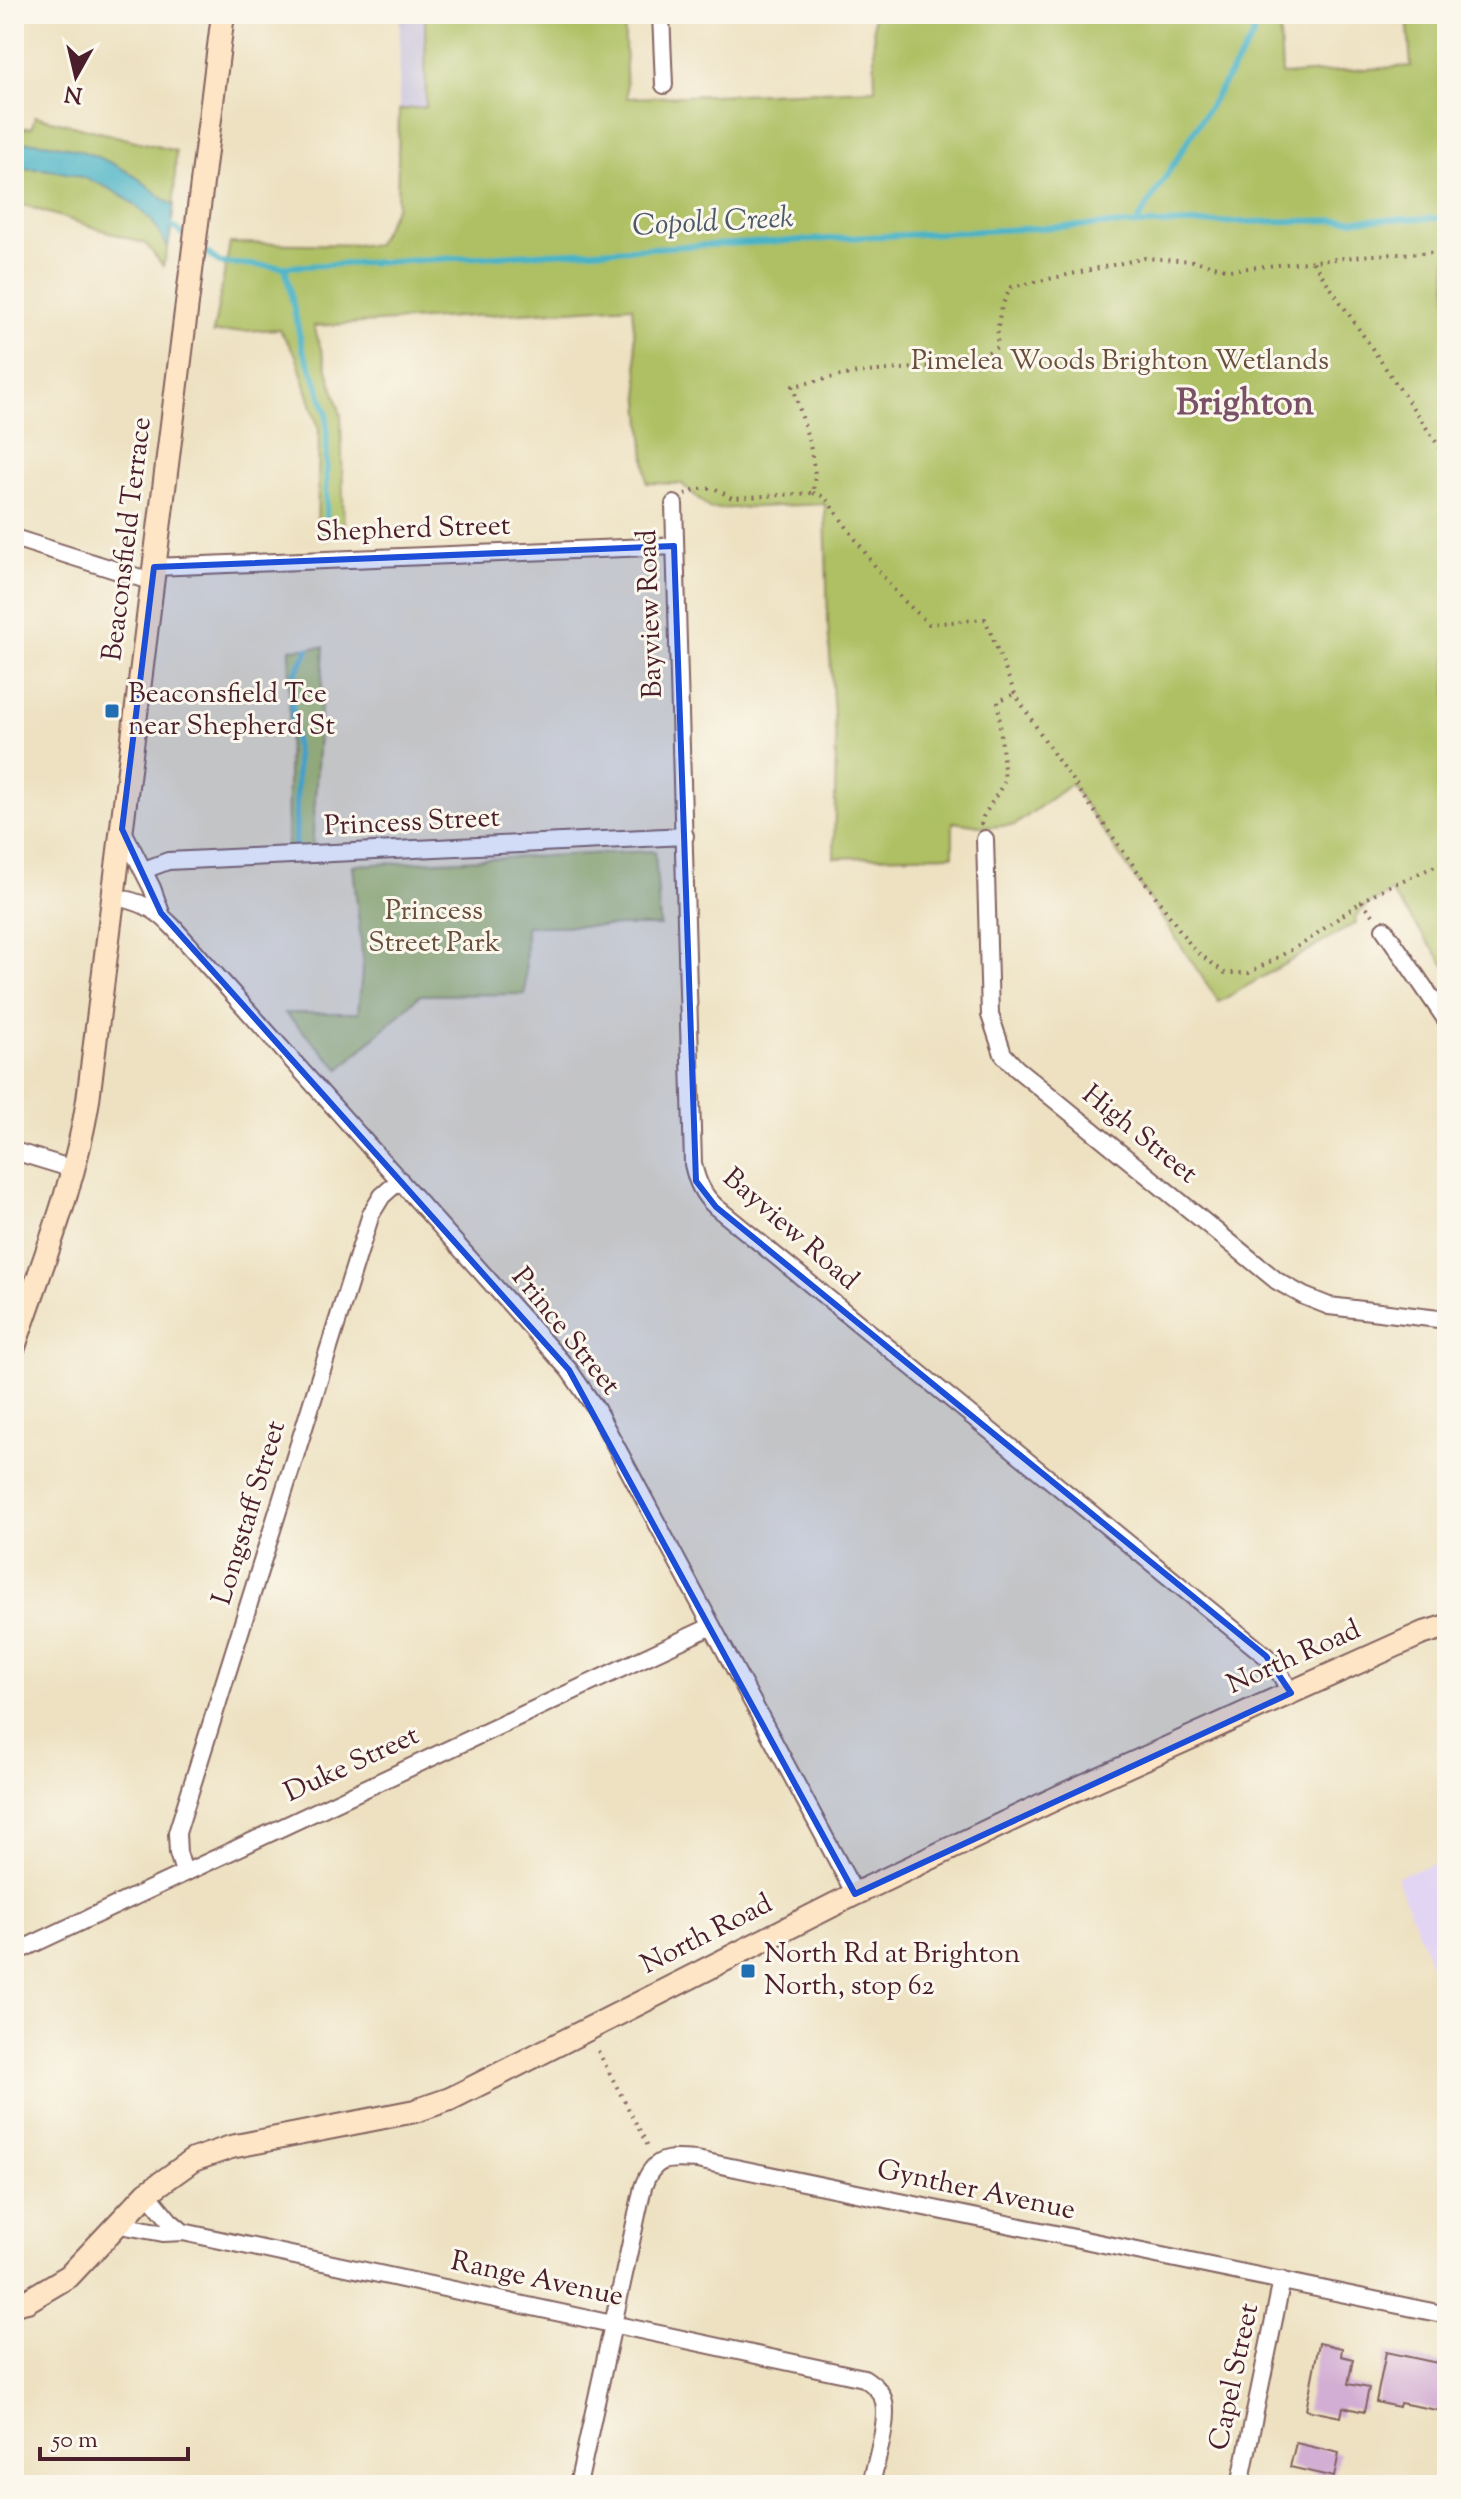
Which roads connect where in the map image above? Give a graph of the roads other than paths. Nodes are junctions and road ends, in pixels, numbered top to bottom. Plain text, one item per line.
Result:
1 (223, 14) edge
2 (661, 14) edge
3 (664, 85) dead end
4 (674, 504) road end
5 (14, 538) edge
6 (674, 546) junction
7 (154, 574) junction
8 (122, 829) junction
9 (685, 836) junction
10 (985, 839) road end
11 (144, 870) junction
12 (114, 897) junction
13 (161, 913) junction
14 (1384, 929) road end
15 (1447, 1021) edge
16 (14, 1151) edge
17 (73, 1169) junction
18 (400, 1180) junction
19 (1447, 1320) edge
20 (14, 1347) edge
21 (712, 1626) junction
22 (1447, 1626) edge
23 (1291, 1693) junction
24 (184, 1872) junction
25 (855, 1894) junction
26 (14, 1953) edge
27 (147, 2193) junction
28 (115, 2224) junction
29 (183, 2232) junction
30 (1282, 2280) junction
31 (14, 2304) edge
32 (1447, 2315) edge
33 (613, 2322) junction
34 (578, 2485) edge
35 (871, 2485) edge
36 (1240, 2485) edge

1 - 7 street, Beaconsfield Terrace
2 - 3 street
4 - 6 street, Bayview Road
5 - 7 street, Shepherd Street
6 - 7 street, Shepherd Street
6 - 9 street, Bayview Road
7 - 8 street, Beaconsfield Terrace
8 - 11 street, Prince Street
8 - 12 street, Beaconsfield Terrace
9 - 11 street, Princess Street
9 - 23 street, Bayview Road
10 - 19 street, High Street
11 - 13 street, Prince Street
12 - 13 street, Prince Street
12 - 17 street, Beaconsfield Terrace
13 - 18 street, Prince Street
14 - 15 street
16 - 17 street
17 - 20 street, Beaconsfield Terrace
18 - 21 street, Prince Street
18 - 24 street, Longstaff Street
21 - 24 street, Duke Street
21 - 25 street, Prince Street
22 - 23 street, North Road
23 - 25 street, North Road
24 - 26 street, Duke Street
25 - 27 street, North Road
27 - 28 street, North Road
27 - 29 street
28 - 29 street, Range Avenue
28 - 31 street, North Road
29 - 33 street, Range Avenue
30 - 32 street, Gynther Avenue
30 - 33 street, Gynther Avenue
30 - 36 street, Capel Street
33 - 34 street
33 - 35 street, Range Avenue

